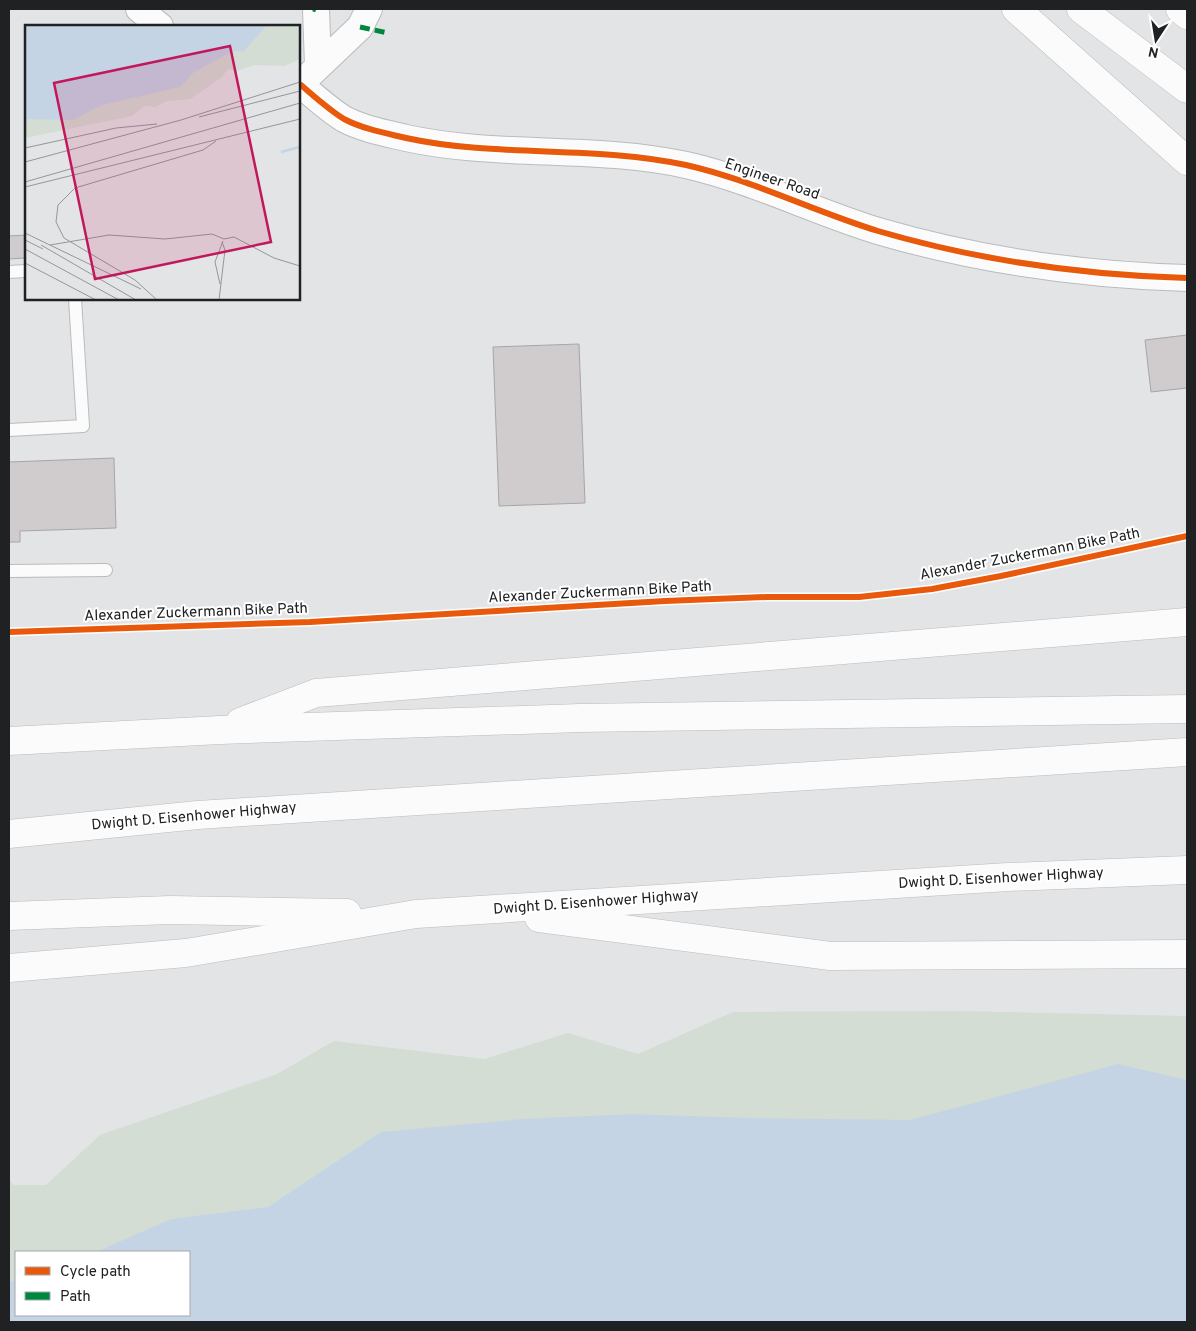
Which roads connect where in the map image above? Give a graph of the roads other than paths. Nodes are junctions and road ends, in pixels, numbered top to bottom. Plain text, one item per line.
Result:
1 (139, 9) edge
2 (316, 9) edge
3 (369, 9) edge
4 (1016, 9) edge
5 (1081, 9) edge
6 (1180, 9) edge
7 (1187, 15) edge
8 (159, 25) edge
9 (318, 65) junction
10 (300, 85) edge
11 (1187, 89) edge
12 (1187, 161) edge
13 (25, 271) edge
14 (9, 272) edge
15 (1187, 278) edge
16 (74, 300) edge
17 (9, 430) edge
18 (106, 570) dead end
19 (9, 571) edge
20 (1187, 622) edge
21 (1187, 709) edge
22 (220, 730) junction
23 (9, 741) edge
24 (1187, 752) edge
25 (9, 834) edge
26 (1179, 871) edge
27 (478, 910) junction
28 (416, 914) junction
29 (9, 916) edge
30 (1187, 954) edge
31 (9, 968) edge

1 - 8 street
2 - 9 street
3 - 9 street
4 - 12 highway
5 - 11 highway
6 - 7 highway
9 - 10 street
10 - 15 street, Engineer Road
13 - 14 lane
16 - 17 lane
18 - 19 lane
20 - 22 highway
21 - 22 highway
22 - 23 highway
24 - 25 highway, Dwight D. Eisenhower Highway
26 - 27 highway, Dwight D. Eisenhower Highway
27 - 28 highway, Dwight D. Eisenhower Highway
27 - 30 highway
28 - 29 highway
28 - 31 highway, Dwight D. Eisenhower Highway

